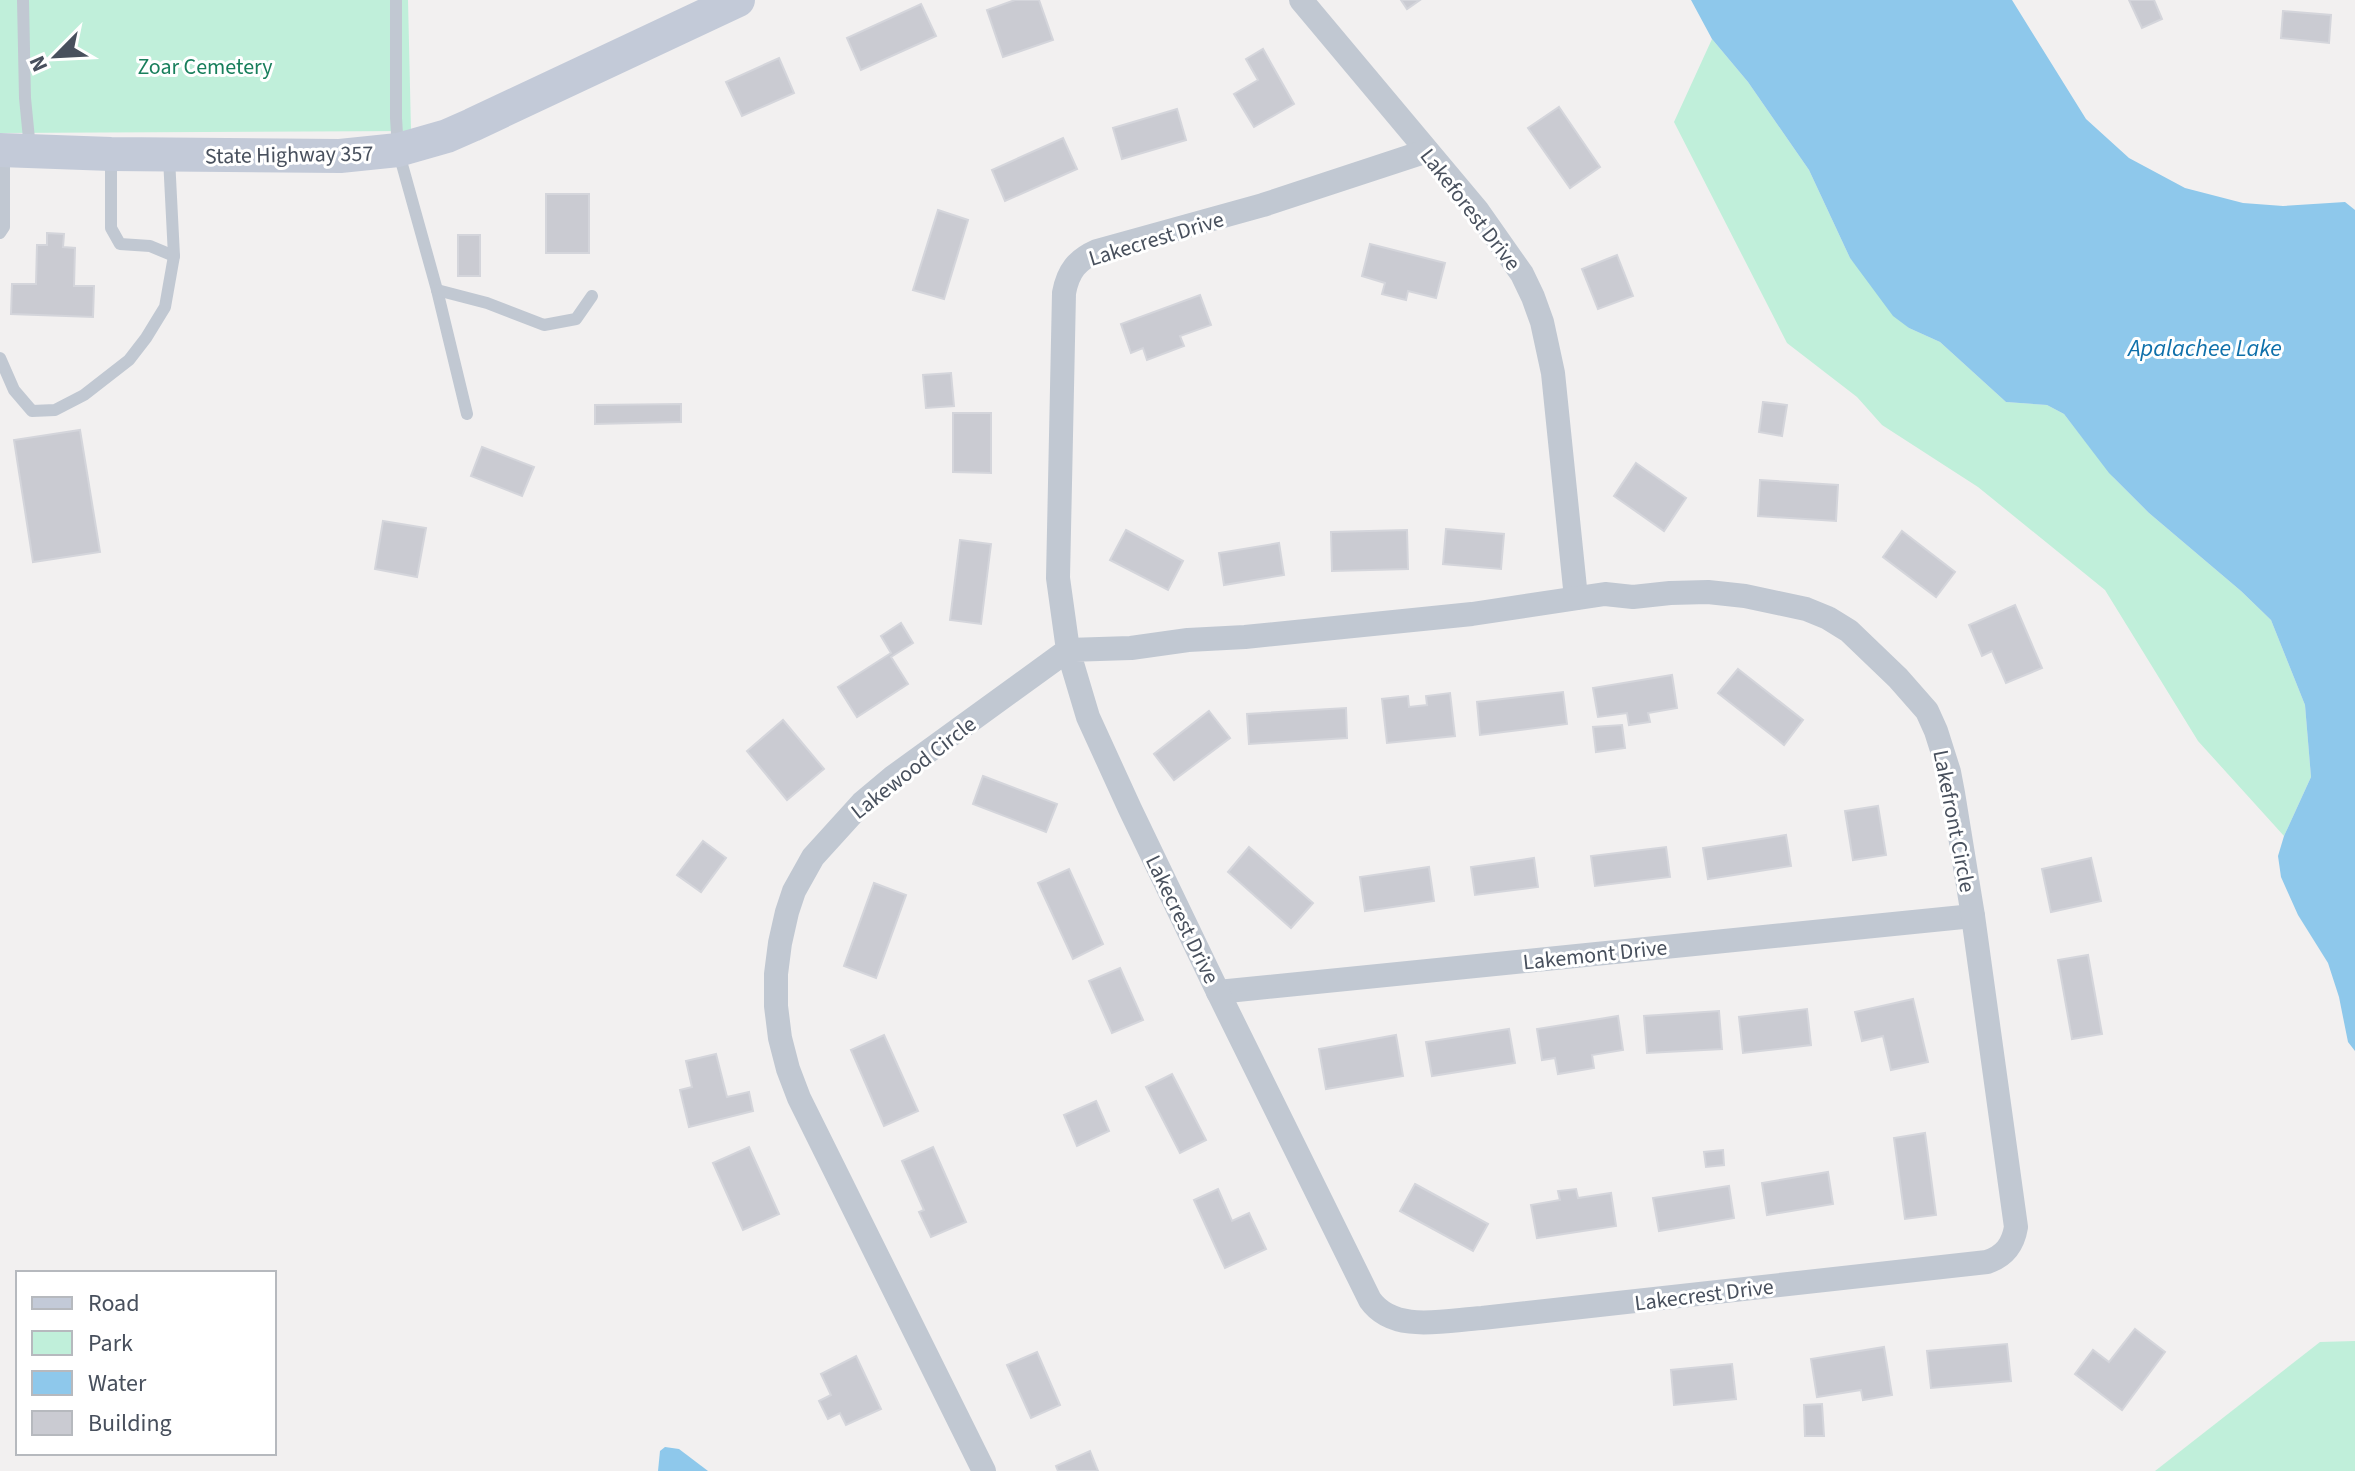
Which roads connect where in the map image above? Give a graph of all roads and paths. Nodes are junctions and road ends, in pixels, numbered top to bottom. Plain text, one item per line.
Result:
1 (23, 0) edge
2 (396, 0) edge
3 (738, 0) edge
4 (1301, 0) edge
5 (398, 150) junction
6 (11, 151) edge
7 (1427, 151) junction
8 (111, 154) junction
9 (169, 155) junction
10 (0, 233) edge
11 (174, 256) junction
12 (437, 290) junction
13 (592, 296) dead end
14 (0, 358) edge
15 (467, 414) dead end
16 (1576, 598) junction
17 (1068, 650) junction
18 (1973, 916) junction
19 (1218, 992) junction
20 (1987, 1262) joint
21 (984, 1471) edge

1 - 6 lane
2 - 5 lane
3 - 5 main road, State Highway 357
4 - 7 street, Lakeforest Drive
5 - 9 main road, State Highway 357
5 - 12 lane
6 - 8 main road, State Highway 357
6 - 10 lane
7 - 16 street, Lakeforest Drive
7 - 17 street, Lakecrest Drive
8 - 9 main road, State Highway 357
8 - 11 lane
9 - 11 lane
11 - 14 lane
12 - 13 lane
12 - 15 lane
16 - 17 street
16 - 18 street, Lakefront Circle
17 - 19 street, Lakecrest Drive
17 - 21 street, Lakewood Circle
18 - 19 street, Lakemont Drive
18 - 20 street, Lakefront Circle
19 - 20 street, Lakecrest Drive

